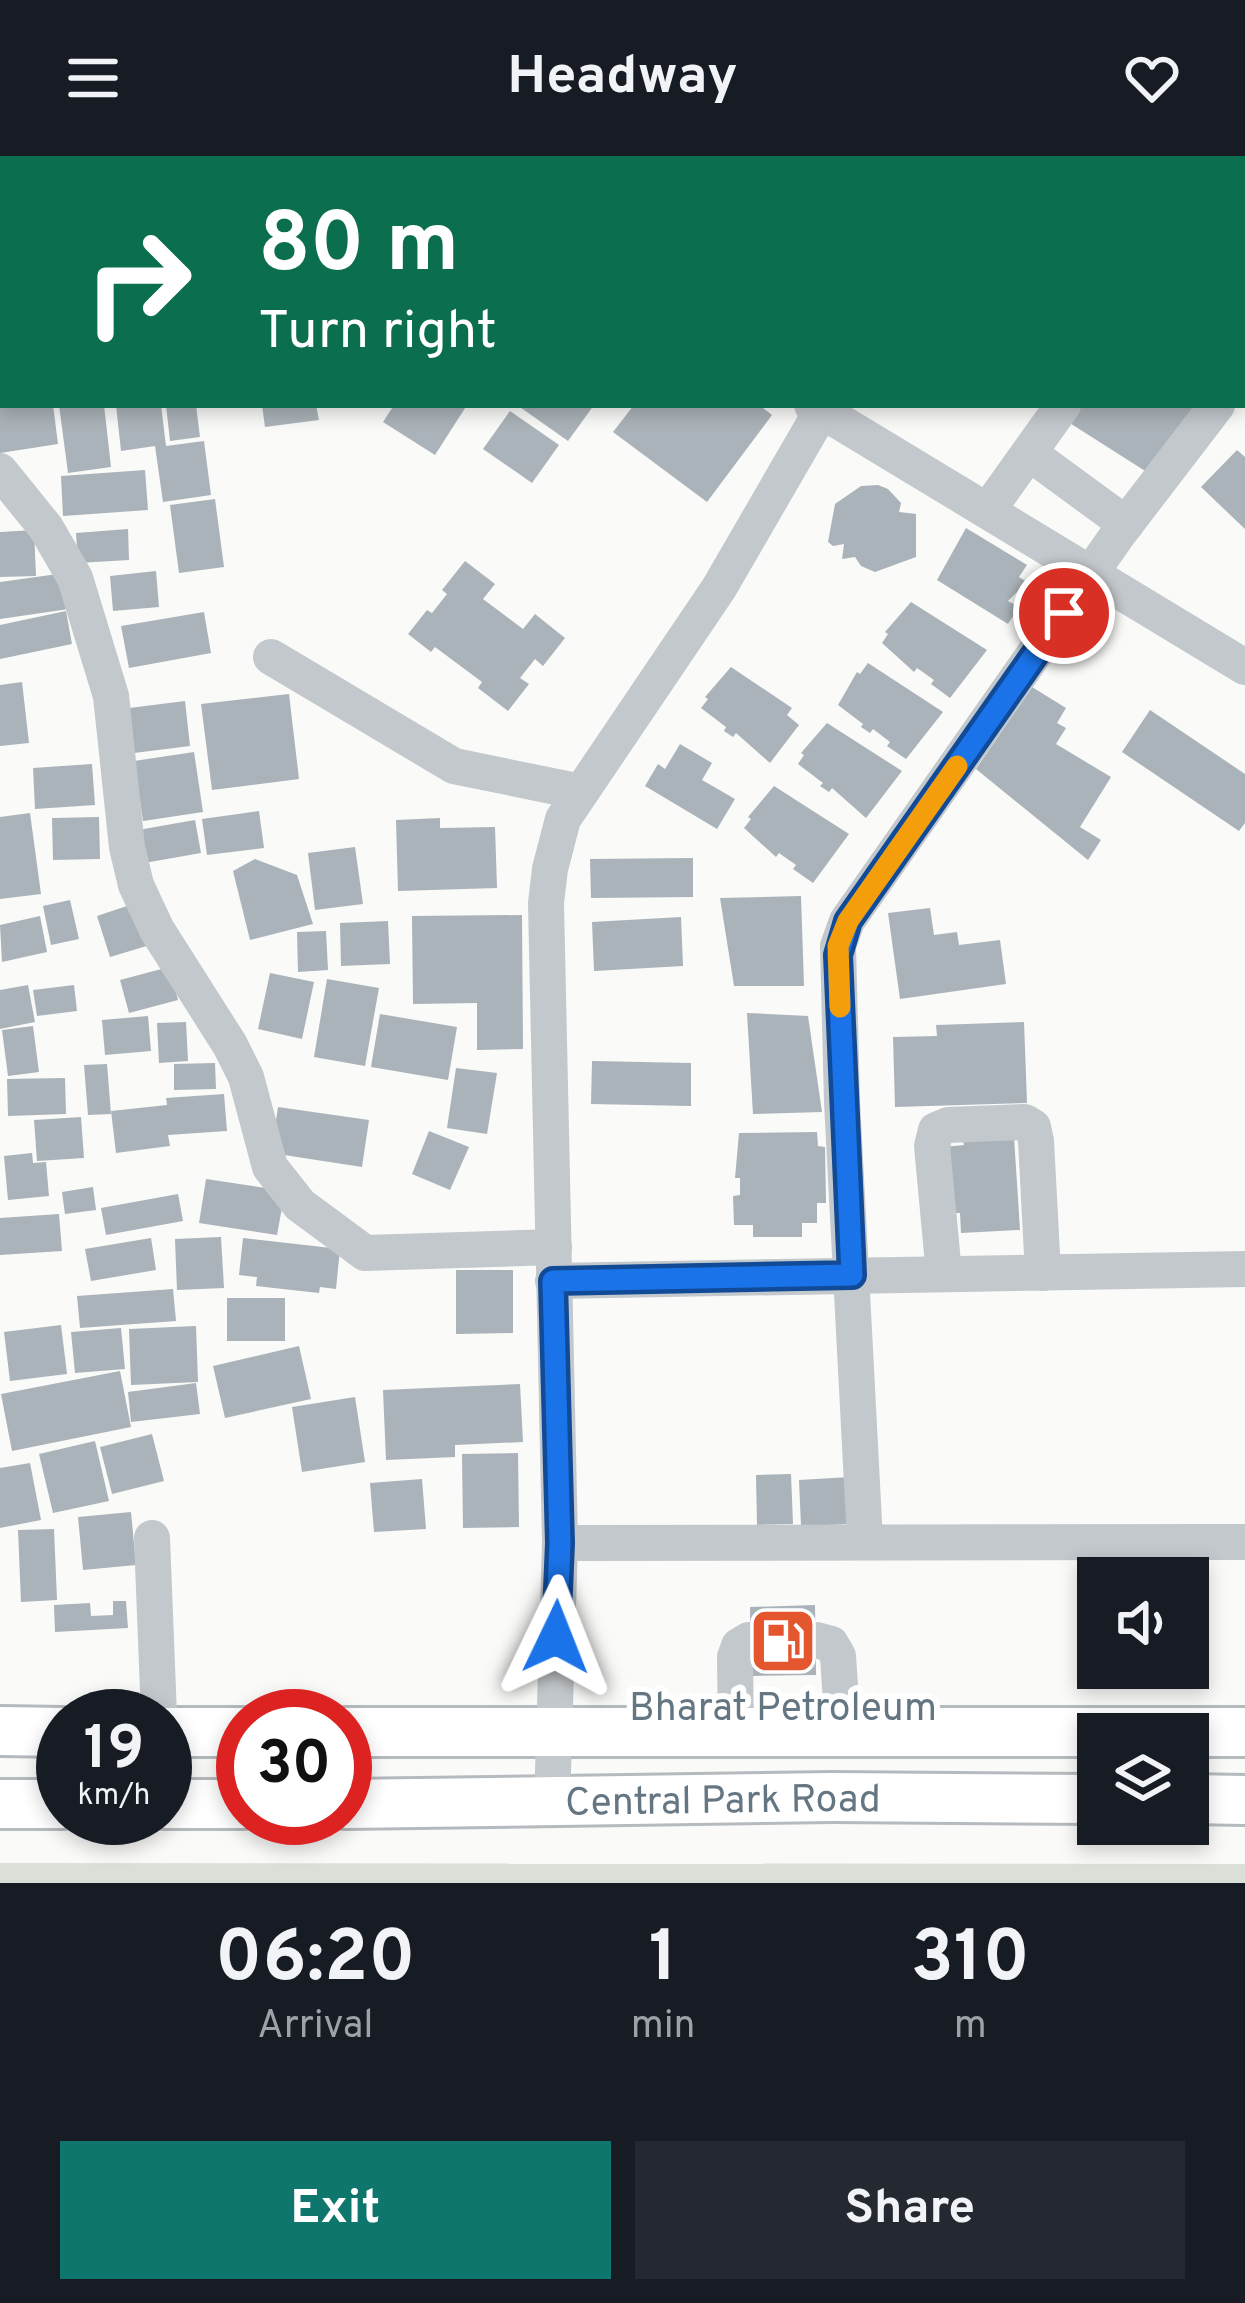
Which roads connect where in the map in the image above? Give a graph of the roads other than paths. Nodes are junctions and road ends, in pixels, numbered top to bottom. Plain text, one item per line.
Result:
1 (818, 408) edge
2 (821, 408) edge
3 (1061, 408) edge
4 (1215, 408) edge
5 (1029, 453) junction
6 (0, 471) edge
7 (988, 510) junction
8 (1126, 524) junction
9 (1091, 574) junction
10 (272, 657) dead end
11 (1245, 667) edge
12 (581, 792) junction
13 (553, 1264) junction
14 (1245, 1269) edge
15 (1043, 1273) junction
16 (944, 1274) junction
17 (852, 1275) junction
18 (152, 1538) dead end
19 (865, 1541) junction
20 (1245, 1542) edge
21 (560, 1543) junction
22 (749, 1640) dead end
23 (816, 1640) dead end
24 (158, 1689) edge
25 (0, 1732) edge
26 (36, 1732) edge
27 (372, 1732) edge
28 (552, 1732) junction
29 (736, 1732) junction
30 (843, 1732) junction
31 (1245, 1732) edge
32 (1077, 1799) edge
33 (1209, 1799) edge
34 (1245, 1800) edge
35 (0, 1804) edge
36 (36, 1804) edge
37 (372, 1804) edge
38 (552, 1804) junction

1 - 12 street
2 - 7 street
3 - 5 street
4 - 8 street
5 - 7 street
5 - 8 street
6 - 13 street
7 - 9 street
8 - 9 street
9 - 11 street
9 - 17 street
10 - 12 street
12 - 13 street
13 - 17 street
13 - 21 street
14 - 15 street
15 - 16 street
15 - 16 street
16 - 17 street
17 - 19 street
18 - 24 street
19 - 20 street
19 - 21 street
21 - 28 street
22 - 29 street
23 - 30 street
25 - 26 main road
27 - 28 main road, Central Park Road
28 - 29 main road, Central Park Road
28 - 38 street
29 - 30 main road, Central Park Road
30 - 31 main road, Central Park Road
32 - 38 main road, Central Park Road
33 - 34 main road
35 - 36 main road
37 - 38 main road, Central Park Road

